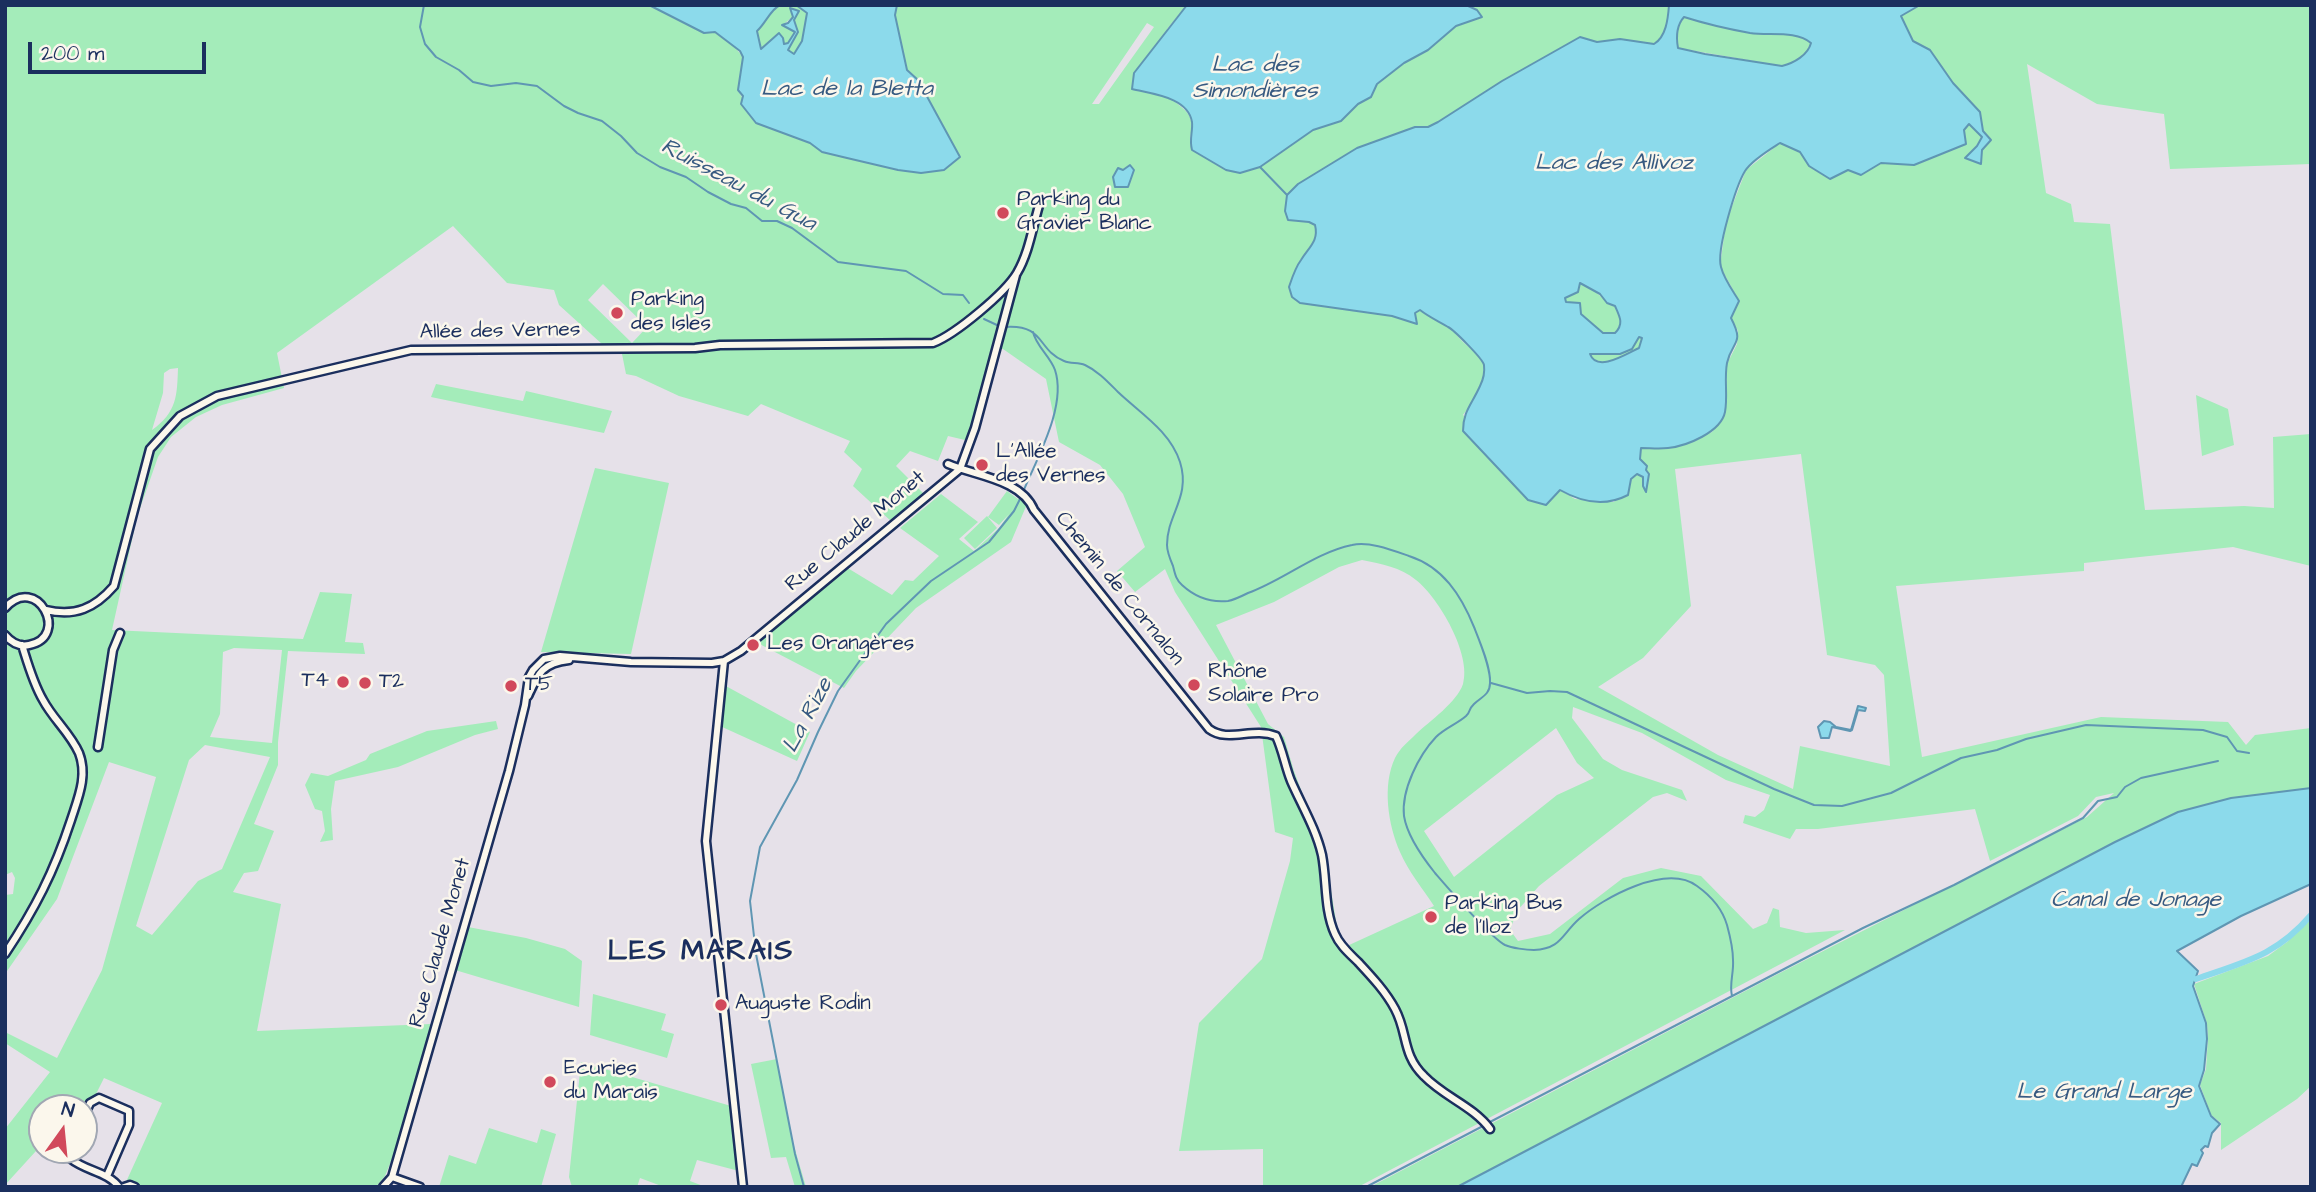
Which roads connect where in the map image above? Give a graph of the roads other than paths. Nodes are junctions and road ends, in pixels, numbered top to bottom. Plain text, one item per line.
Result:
1 (1041, 199) dead end
2 (1016, 275) junction
3 (948, 464) dead end
4 (960, 469) junction
5 (6, 606) edge
6 (46, 610) junction
7 (62, 614) junction
8 (49, 625) junction
9 (120, 633) dead end
10 (5, 635) edge
11 (32, 644) junction
12 (22, 645) junction
13 (27, 661) junction
14 (724, 661) junction
15 (98, 747) dead end
16 (5, 954) edge
17 (98, 1099) edge
18 (1490, 1129) dead end
19 (78, 1164) edge
20 (107, 1176) junction
21 (392, 1177) junction
22 (122, 1187) edge
23 (135, 1187) edge
24 (383, 1187) edge
25 (420, 1187) edge
26 (743, 1187) edge

1 - 2 street, Allée des Vernes
2 - 4 street
2 - 7 street, Allée des Vernes
3 - 4 street, Chemin de Cornalon
4 - 14 street, Rue Claude Monet
4 - 18 street, Chemin de Cornalon
5 - 6 street
6 - 7 street
6 - 8 street
7 - 8 street, Allée des Vernes
8 - 11 street, Allée des Vernes
9 - 15 street
10 - 12 street
11 - 12 street
11 - 13 street
12 - 13 street
13 - 16 street
14 - 21 street, Rue Claude Monet
14 - 26 street
17 - 20 street
19 - 20 street
20 - 22 street
21 - 24 street, Rue Claude Monet
21 - 25 street
22 - 23 street

